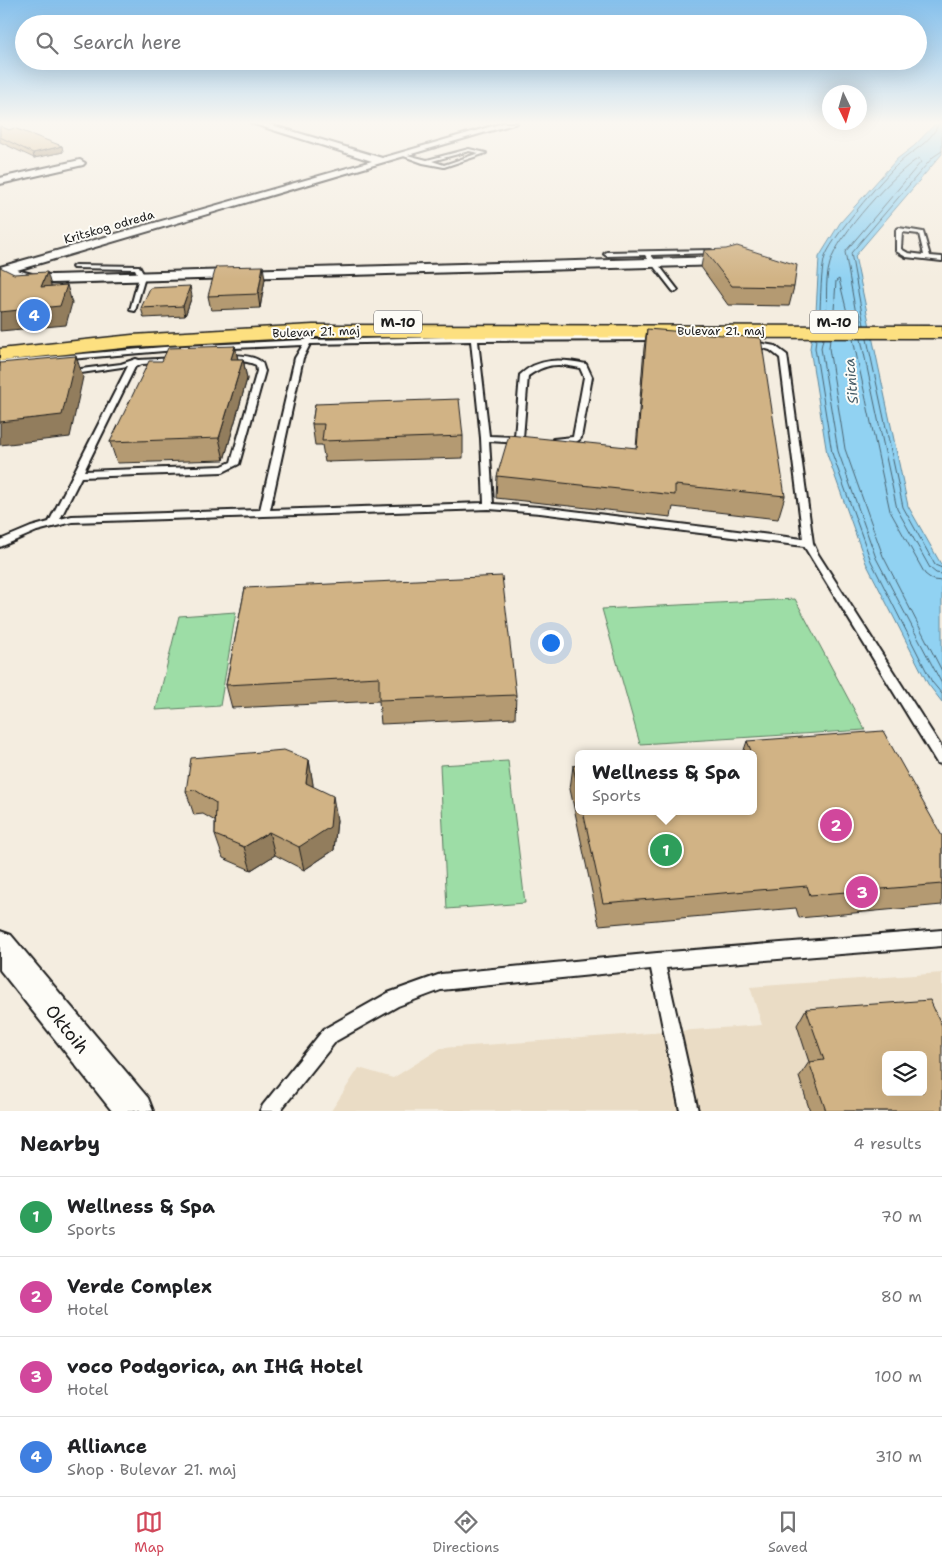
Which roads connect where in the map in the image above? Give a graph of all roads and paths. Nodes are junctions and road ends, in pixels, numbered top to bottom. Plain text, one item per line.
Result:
1 (26, 175) edge
2 (335, 175) edge
3 (0, 181) edge
4 (711, 252) edge
5 (607, 254) dead end
6 (927, 257) junction
7 (651, 258) junction
8 (942, 259) edge
9 (723, 261) edge
10 (75, 267) dead end
11 (2, 270) edge
12 (142, 277) junction
13 (675, 290) dead end
14 (133, 310) dead end
15 (942, 324) edge
16 (780, 326) junction
17 (890, 327) junction
18 (942, 332) edge
19 (680, 335) junction
20 (310, 337) junction
21 (474, 339) junction
22 (708, 341) edge
23 (735, 342) edge
24 (0, 346) edge
25 (140, 350) junction
26 (0, 355) edge
27 (216, 358) edge
28 (181, 360) edge
29 (0, 363) edge
30 (136, 363) junction
31 (59, 374) edge
32 (485, 438) junction
33 (548, 441) edge
34 (78, 474) junction
35 (489, 506) junction
36 (264, 514) junction
37 (54, 522) junction
38 (808, 543) junction
39 (0, 544) edge
40 (942, 759) edge
41 (942, 938) edge
42 (0, 946) edge
43 (657, 961) junction
44 (135, 1111) edge
45 (269, 1111) edge
46 (690, 1111) edge

1 - 3 street
2 - 11 street, Kritskog odreda
4 - 7 lane
5 - 7 lane
6 - 6 lane
6 - 8 lane
7 - 9 street
7 - 12 street
7 - 13 lane
10 - 12 lane
11 - 12 street
12 - 14 lane
15 - 17 main road, M-10
16 - 17 main road, M-10
16 - 19 main road, Bulevar 21. maj / M-10
16 - 24 main road, Bulevar 21. maj / M-10
17 - 18 main road, M-10
19 - 20 main road, Bulevar 21. maj / M-10
19 - 21 lane
19 - 22 lane
20 - 21 lane
20 - 25 lane
20 - 26 main road, Bulevar 21. maj / M-10
20 - 36 lane
21 - 32 lane
23 - 38 lane
25 - 29 lane
25 - 30 lane
27 - 34 lane
28 - 30 lane
30 - 31 lane
30 - 34 lane
32 - 33 lane
32 - 35 lane
34 - 37 lane
35 - 36 lane
35 - 38 lane
36 - 37 lane
37 - 39 lane
38 - 40 lane
41 - 43 lane
42 - 44 street, Oktoih
43 - 45 lane
43 - 46 lane

